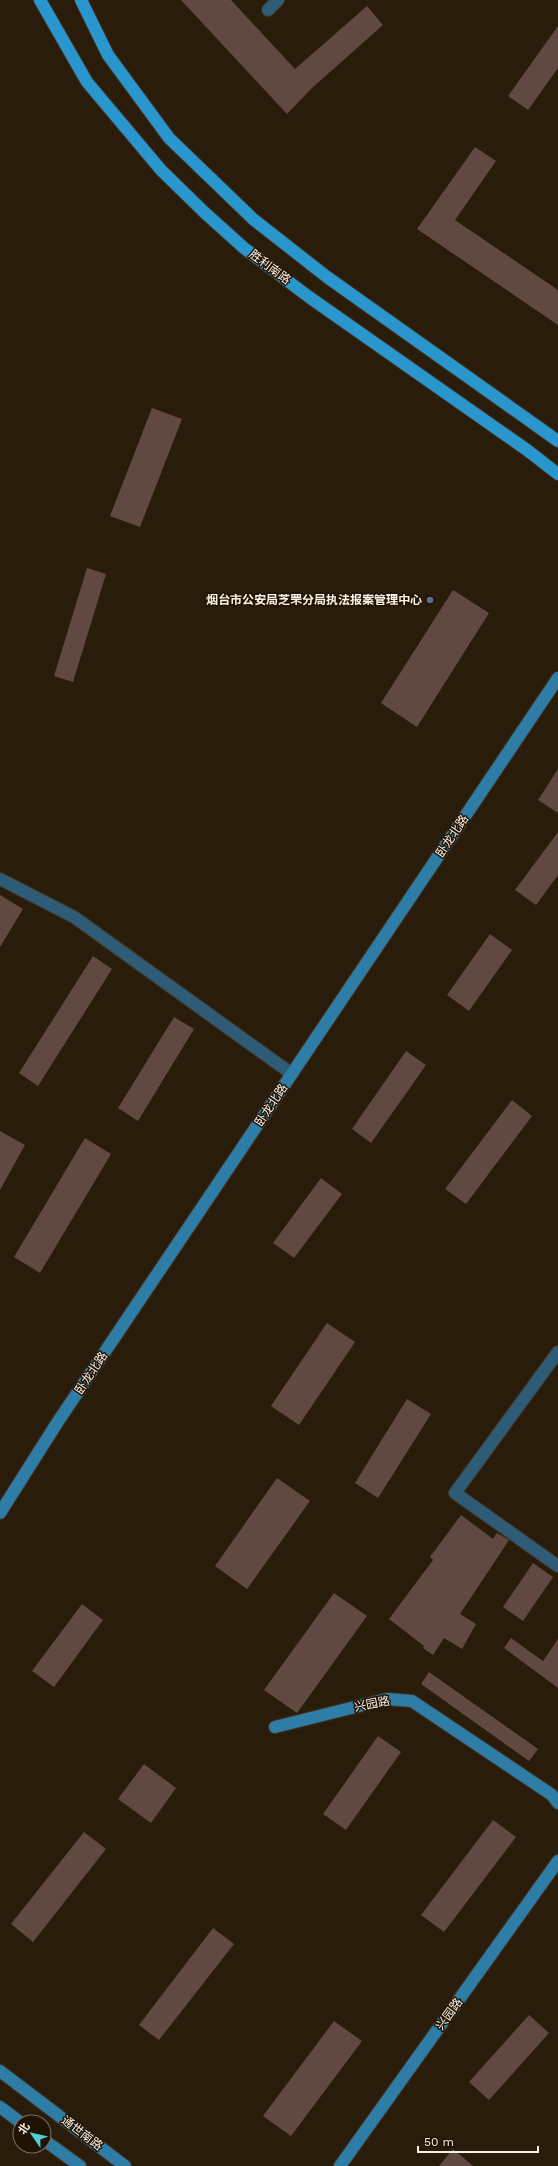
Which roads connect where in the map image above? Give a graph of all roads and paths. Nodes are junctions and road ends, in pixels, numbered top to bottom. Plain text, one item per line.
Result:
1 (40, 0) edge
2 (81, 0) edge
3 (278, 0) edge
4 (268, 10) dead end
5 (558, 441) edge
6 (558, 474) edge
7 (558, 678) edge
8 (0, 879) edge
9 (292, 1074) junction
10 (558, 1352) edge
11 (0, 1513) edge
12 (558, 1566) edge
13 (275, 1727) dead end
14 (558, 1803) edge
15 (558, 1861) edge
16 (0, 2071) edge
17 (0, 2107) edge
18 (12, 2116) edge
19 (52, 2146) edge
20 (80, 2166) edge
21 (125, 2166) edge
22 (340, 2166) edge

1 - 6 main road, 胜利南路
2 - 5 main road
3 - 4 street
7 - 9 street, 卧龙北路
8 - 9 street
9 - 11 street, 卧龙北路
10 - 12 street
13 - 14 street, 兴园路
15 - 22 street, 兴园路
16 - 21 street, 通世南路
17 - 18 street
19 - 20 street

